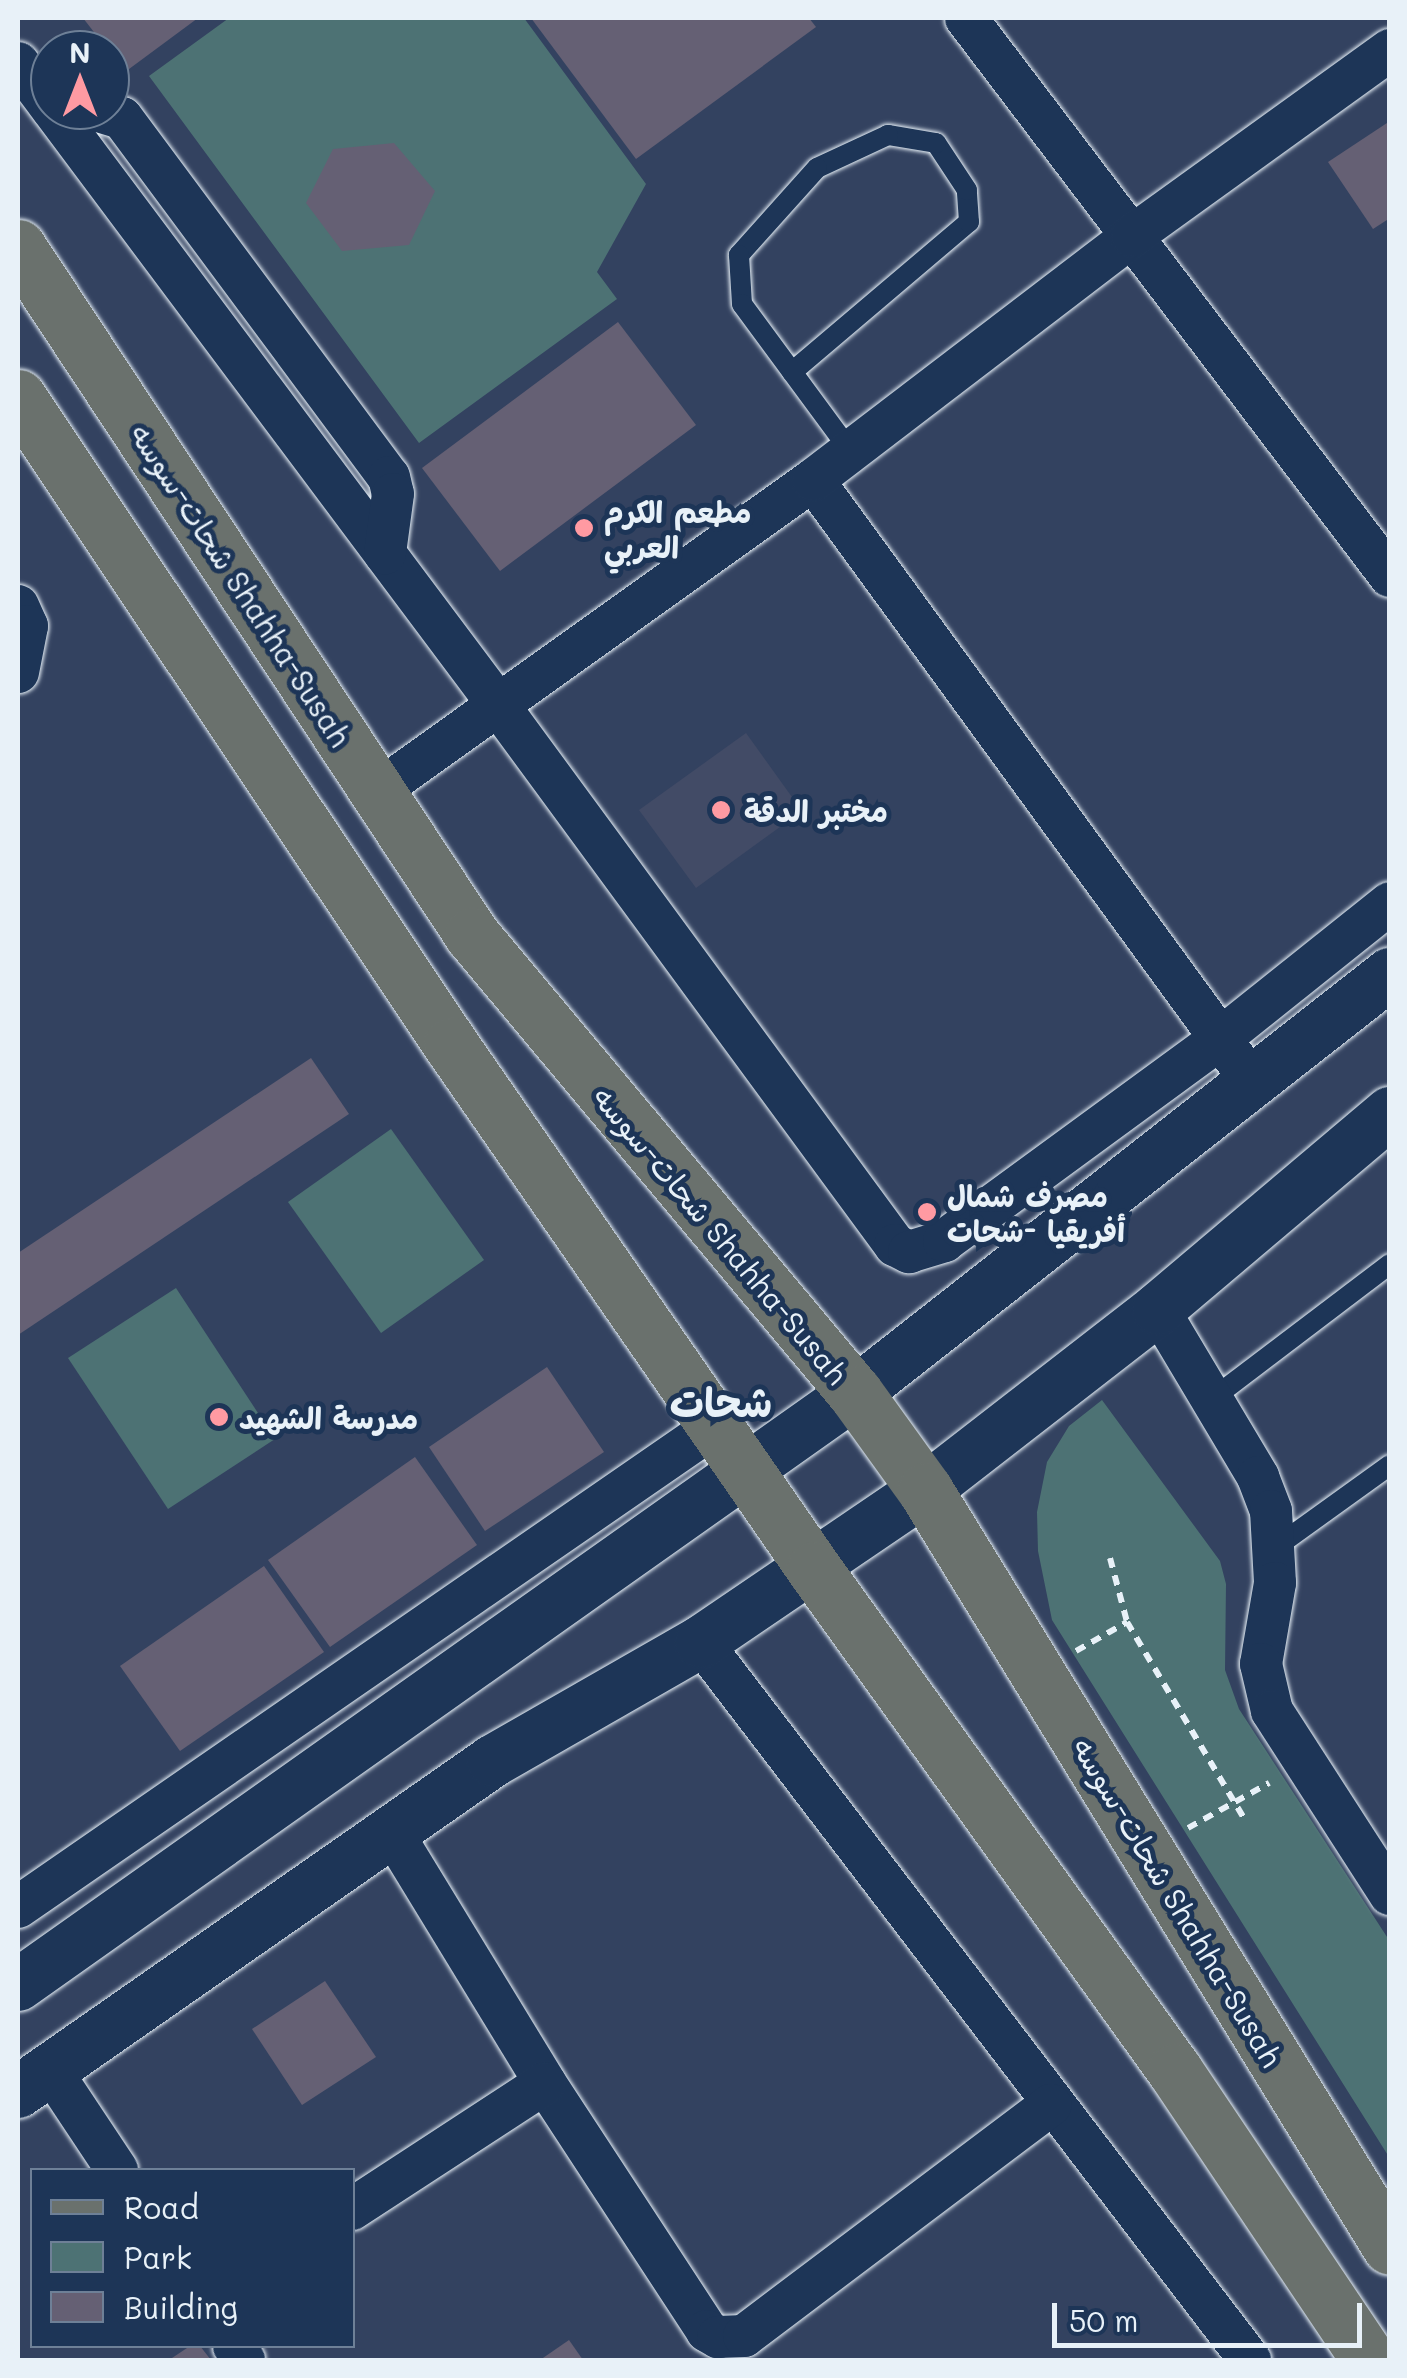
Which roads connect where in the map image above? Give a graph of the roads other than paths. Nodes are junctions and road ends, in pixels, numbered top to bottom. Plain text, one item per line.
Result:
1 (966, 18) edge
2 (1390, 50) edge
3 (130, 129) edge
4 (67, 130) edge
5 (1132, 236) junction
6 (18, 247) edge
7 (792, 372) junction
8 (18, 396) edge
9 (851, 452) junction
10 (814, 480) junction
11 (385, 554) junction
12 (1390, 576) edge
13 (18, 606) edge
14 (18, 672) edge
15 (499, 706) junction
16 (375, 792) junction
17 (1390, 903) edge
18 (1390, 974) edge
19 (1221, 1038) junction
20 (1252, 1082) junction
21 (1390, 1113) edge
22 (1390, 1264) edge
23 (1158, 1308) junction
24 (854, 1393) junction
25 (1212, 1399) junction
26 (730, 1448) junction
27 (1390, 1465) edge
28 (925, 1490) junction
29 (1276, 1547) junction
30 (814, 1569) junction
31 (701, 1642) junction
32 (392, 1832) junction
33 (1390, 1894) edge
34 (18, 1907) edge
35 (18, 1985) edge
36 (34, 2080) edge
37 (545, 2083) junction
38 (1051, 2105) junction
39 (115, 2168) edge
40 (355, 2207) edge
41 (1390, 2247) edge
42 (1250, 2360) edge
43 (1369, 2360) edge

1 - 5 street
2 - 5 street
3 - 11 street
4 - 11 street
5 - 9 street
5 - 12 street
6 - 16 main road, شحات-سوسه Shahha-Susah
7 - 7 lane
7 - 9 lane
8 - 26 main road
9 - 10 street
10 - 15 street
10 - 19 street
11 - 15 street
13 - 14 street
15 - 16 street
15 - 19 street
16 - 24 main road, شحات-سوسه Shahha-Susah
17 - 19 street
18 - 20 street
19 - 20 street
20 - 24 street
21 - 23 street
22 - 25 lane
23 - 25 street
23 - 28 street
24 - 26 street
24 - 28 main road, شحات-سوسه Shahha-Susah
25 - 29 street
26 - 30 main road
26 - 34 street
26 - 35 street
27 - 29 lane
28 - 30 street
28 - 41 main road, شحات-سوسه Shahha-Susah
29 - 33 street
30 - 31 street
30 - 43 main road
31 - 32 street
31 - 38 street
32 - 36 street
32 - 37 street
36 - 39 street
37 - 38 street
37 - 40 street
38 - 42 street

